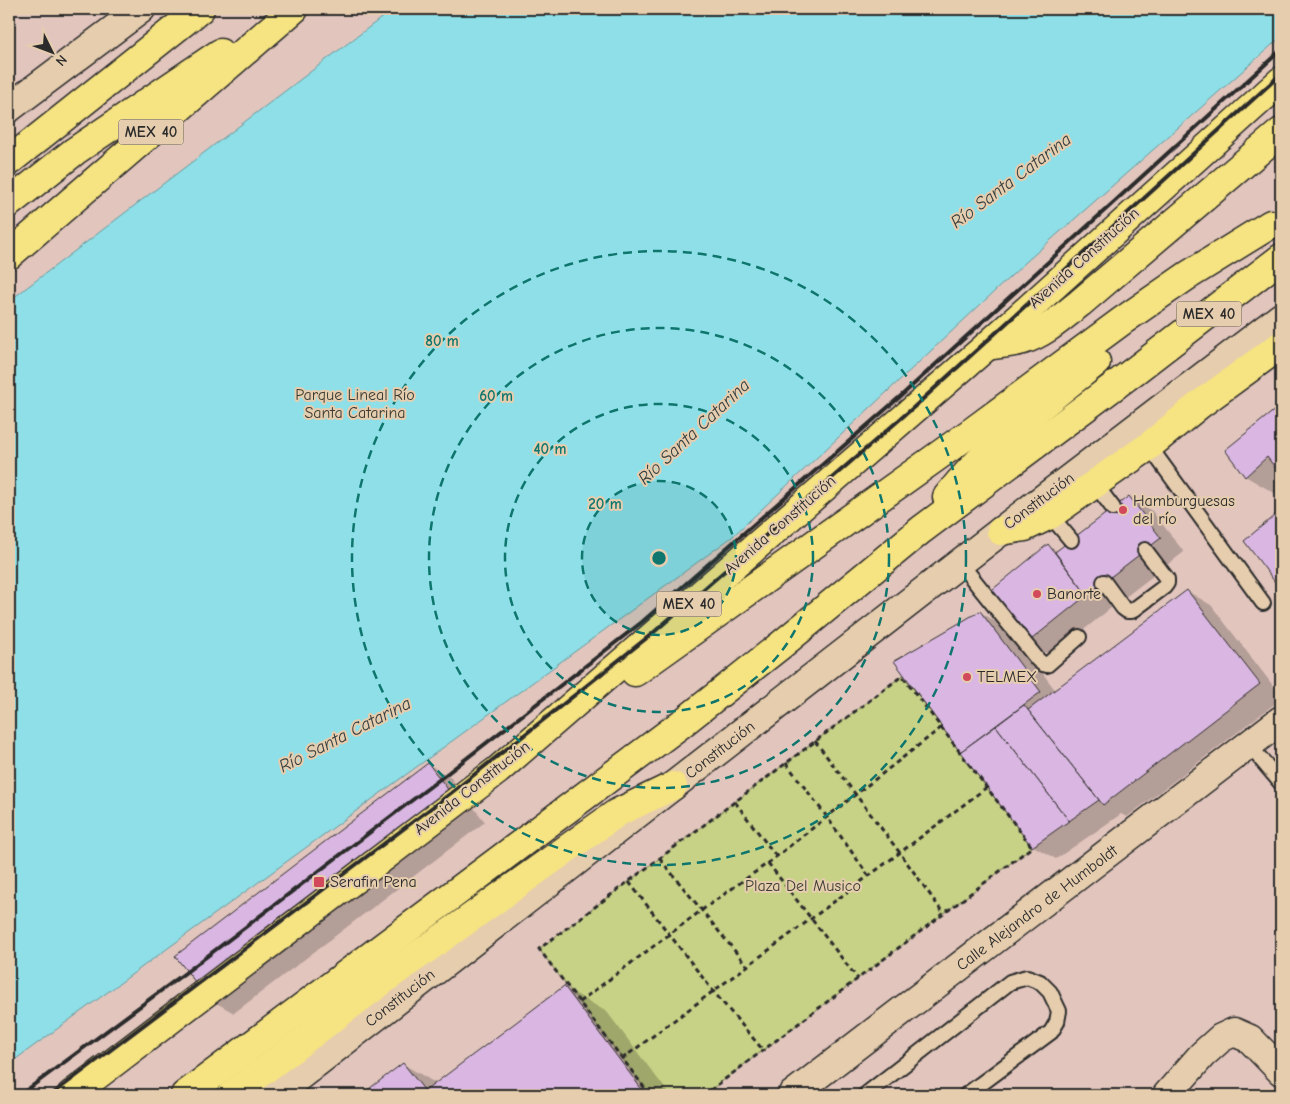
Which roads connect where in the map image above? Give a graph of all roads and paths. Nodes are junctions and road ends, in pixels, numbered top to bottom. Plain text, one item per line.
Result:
1 (141, 9) edge
2 (200, 9) edge
3 (285, 9) edge
4 (294, 9) edge
5 (1281, 81) edge
6 (9, 108) edge
7 (1281, 132) edge
8 (9, 161) edge
9 (9, 204) edge
10 (1276, 220) edge
11 (9, 255) edge
12 (1281, 258) edge
13 (1281, 316) edge
14 (1281, 345) edge
15 (987, 346) junction
16 (1149, 446) junction
17 (1094, 484) junction
18 (1113, 508) dead end
19 (1050, 515) junction
20 (921, 530) junction
21 (1000, 531) junction
22 (1071, 540) dead end
23 (1145, 550) dead end
24 (960, 563) junction
25 (1104, 582) dead end
26 (1263, 603) dead end
27 (1079, 637) dead end
28 (1281, 720) edge
29 (942, 727) junction
30 (815, 741) junction
31 (1250, 745) junction
32 (786, 763) junction
33 (498, 770) junction
34 (1281, 783) edge
35 (673, 786) junction
36 (987, 787) junction
37 (856, 794) junction
38 (735, 802) junction
39 (827, 817) junction
40 (900, 853) junction
41 (776, 856) junction
42 (660, 858) junction
43 (768, 863) junction
44 (868, 875) junction
45 (628, 882) junction
46 (702, 910) junction
47 (944, 914) junction
48 (810, 918) junction
49 (670, 935) junction
50 (747, 966) junction
51 (858, 979) junction
52 (713, 991) junction
53 (579, 1002) junction
54 (763, 1050) junction
55 (622, 1060) junction
56 (1281, 1071) edge
57 (71, 1095) edge
58 (185, 1095) edge
59 (230, 1095) edge
60 (275, 1095) edge
61 (650, 1095) edge
62 (704, 1095) edge
63 (792, 1095) edge
64 (865, 1095) edge
65 (966, 1095) edge
66 (1167, 1095) edge

1 - 6 street
2 - 8 main road
3 - 9 main road, MEX 40
4 - 11 main road, MEX 40
5 - 15 main road, Avenida Constitución / MEX 40
7 - 15 main road
10 - 20 main road
10 - 33 main road
12 - 20 main road, MEX 40
13 - 21 street, Constitución
14 - 16 main road
15 - 33 main road, Avenida Constitución / MEX 40
16 - 17 main road
16 - 26 lane
17 - 18 lane
17 - 19 main road
19 - 21 main road
19 - 22 lane
20 - 58 main road, MEX 40
21 - 24 street, Constitución
23 - 25 lane
24 - 27 lane
24 - 35 street, Constitución
28 - 31 street, Calle Alejandro de Humboldt
29 - 30 path
29 - 36 path
29 - 37 path
30 - 32 path
30 - 37 path
31 - 34 lane
31 - 63 street, Calle Alejandro de Humboldt
32 - 38 path
32 - 39 path
33 - 57 main road, Avenida Constitución / MEX 40
35 - 59 main road
35 - 60 street, Constitución
36 - 40 path
36 - 47 path
37 - 39 path
37 - 40 path
38 - 41 path
38 - 42 path
39 - 41 path
39 - 44 path
40 - 44 path
40 - 47 path
41 - 43 path
42 - 45 path
42 - 46 path
43 - 46 path
43 - 48 path
44 - 48 path
45 - 49 path
45 - 53 path
46 - 49 path
46 - 50 path
47 - 51 path
48 - 50 path
48 - 51 path
49 - 52 path
49 - 53 path
50 - 52 path
51 - 54 path
52 - 54 path
52 - 55 path
53 - 55 path
54 - 62 path
55 - 61 path
56 - 66 street
64 - 65 lane

